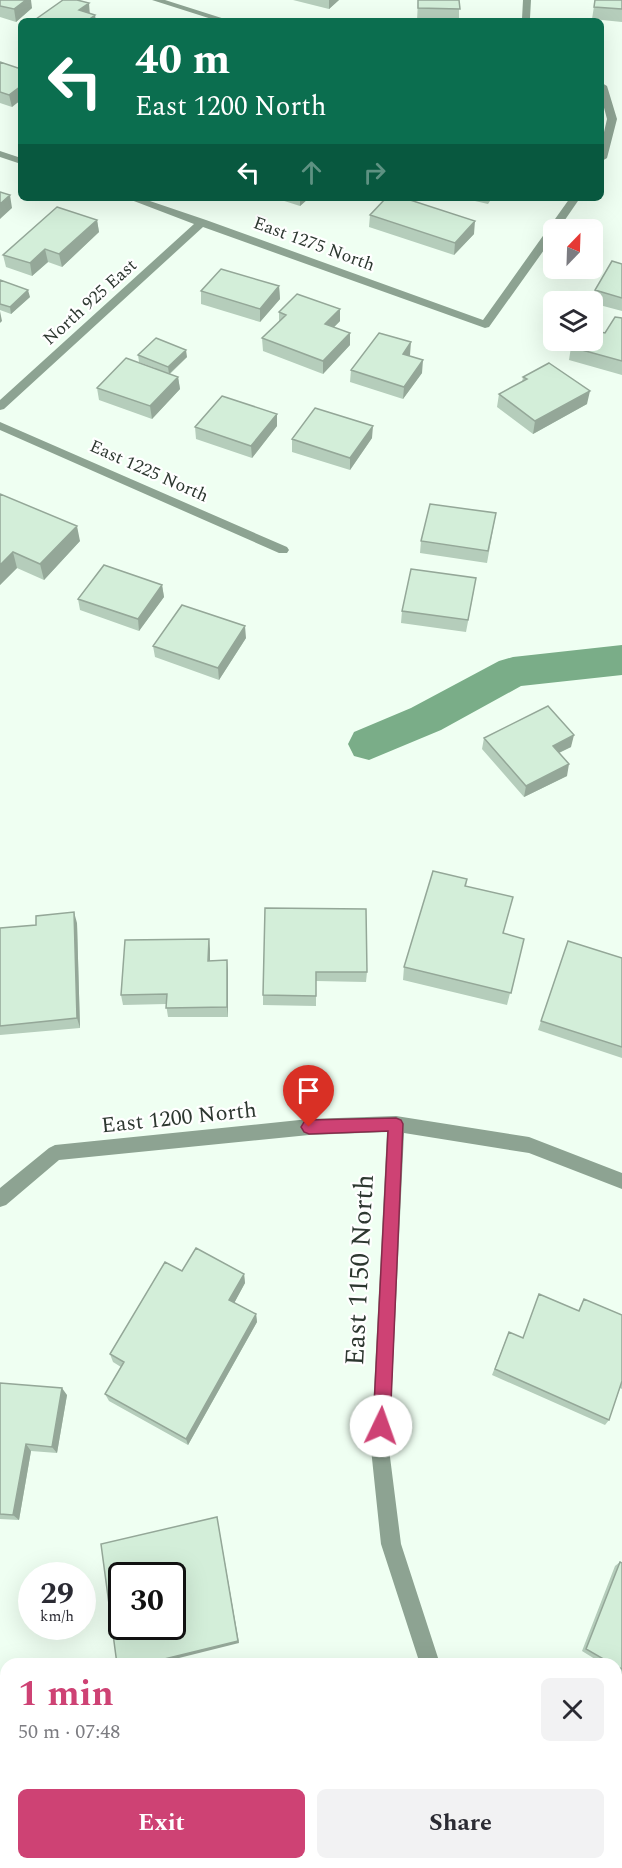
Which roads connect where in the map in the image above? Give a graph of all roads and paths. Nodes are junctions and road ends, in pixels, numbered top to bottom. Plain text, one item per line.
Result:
1 (156, 0) edge
2 (527, 0) edge
3 (217, 18) edge
4 (526, 18) edge
5 (604, 92) edge
6 (604, 150) edge
7 (0, 154) edge
8 (18, 160) edge
9 (140, 201) edge
10 (573, 201) edge
11 (202, 222) junction
12 (0, 406) edge
13 (0, 426) edge
14 (283, 549) dead end
15 (396, 1124) junction
16 (622, 1180) edge
17 (0, 1199) edge
18 (428, 1658) edge

1 - 3 street
2 - 4 street
5 - 6 street
7 - 8 street
9 - 11 street, East 1275 North
10 - 11 street, East 1275 North
11 - 12 street, North 925 East
13 - 14 street, East 1225 North
15 - 16 street, East 1200 North
15 - 17 street, East 1200 North
15 - 18 street, East 1150 North

